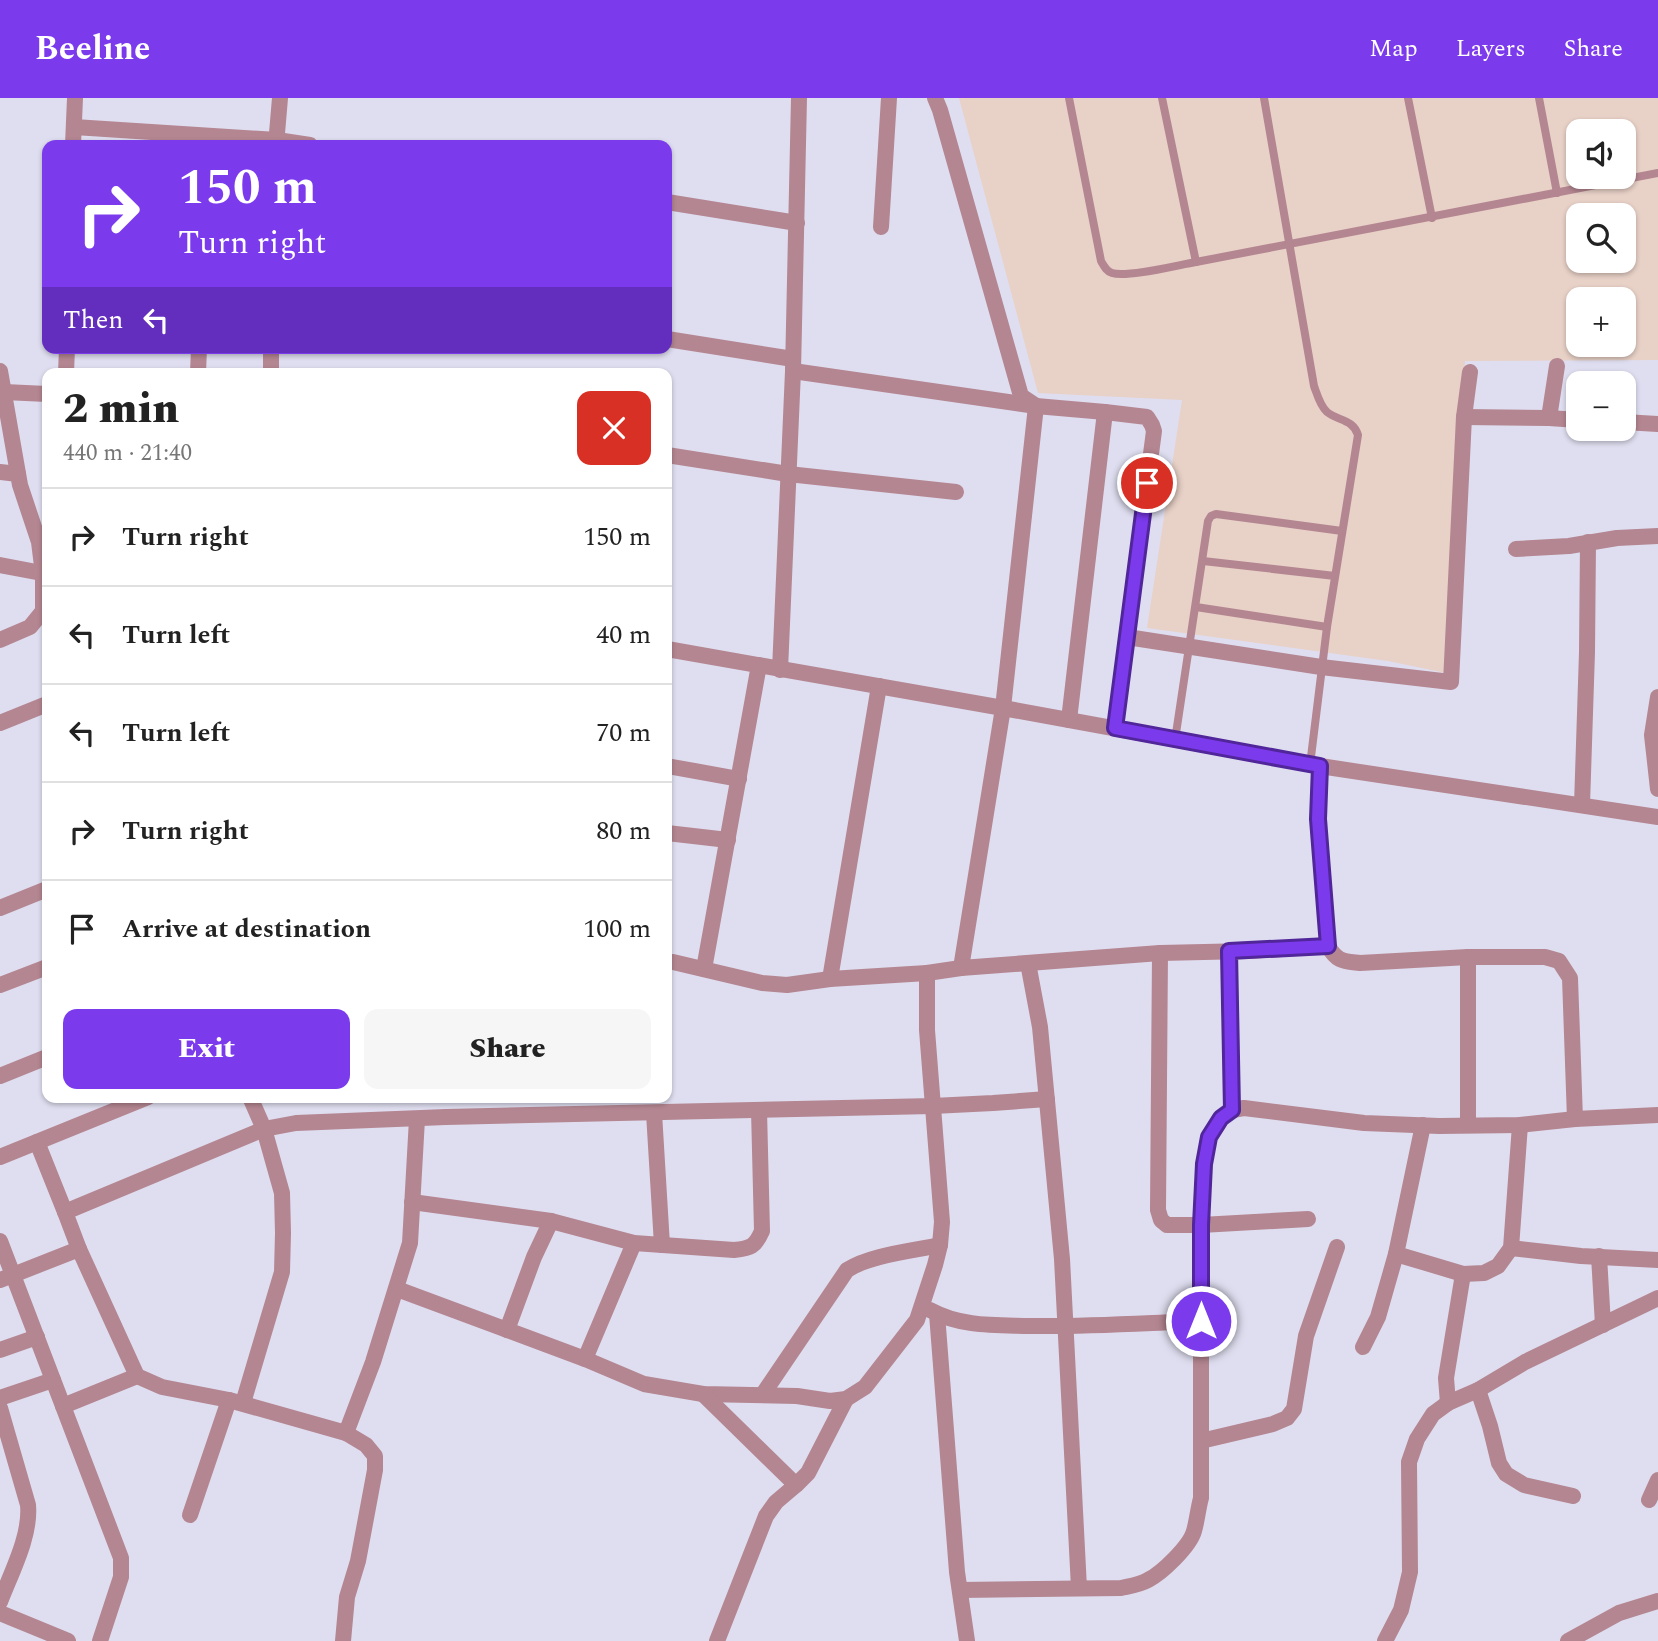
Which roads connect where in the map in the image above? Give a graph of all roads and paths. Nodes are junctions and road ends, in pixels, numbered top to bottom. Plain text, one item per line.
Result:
1 (75, 98) edge
2 (280, 98) edge
3 (799, 98) edge
4 (888, 98) edge
5 (935, 98) edge
6 (1069, 98) edge
7 (1162, 98) edge
8 (1264, 98) edge
9 (1408, 98) edge
10 (1539, 98) edge
11 (74, 127) junction
12 (73, 140) edge
13 (206, 140) edge
14 (276, 140) edge
15 (1658, 173) edge
16 (1557, 193) junction
17 (672, 203) edge
18 (1432, 218) junction
19 (797, 223) junction
20 (881, 227) dead end
21 (1289, 244) junction
22 (1196, 262) junction
23 (672, 340) edge
24 (793, 365) junction
25 (1557, 366) dead end
26 (0, 372) edge
27 (1471, 372) dead end
28 (4, 392) junction
29 (42, 394) edge
30 (1036, 406) junction
31 (1105, 411) junction
32 (1464, 417) junction
33 (1549, 418) junction
34 (1566, 419) edge
35 (1636, 423) edge
36 (1658, 424) edge
37 (672, 456) edge
38 (0, 472) edge
39 (18, 474) junction
40 (788, 474) junction
41 (956, 492) dead end
42 (1342, 531) junction
43 (1658, 536) edge
44 (42, 540) edge
45 (1588, 542) junction
46 (1516, 549) dead end
47 (1203, 561) junction
48 (0, 565) edge
49 (42, 573) edge
50 (1335, 576) junction
51 (1196, 607) junction
52 (42, 612) edge
53 (1327, 627) junction
54 (1127, 637) junction
55 (0, 640) edge
56 (1189, 648) junction
57 (672, 650) edge
58 (760, 665) junction
59 (1321, 667) junction
60 (780, 670) junction
61 (879, 686) junction
62 (1658, 697) edge
63 (42, 706) edge
64 (1003, 708) junction
65 (1069, 720) junction
66 (0, 723) edge
67 (1115, 728) junction
68 (1175, 740) junction
69 (1315, 766) junction
70 (672, 767) edge
71 (739, 779) junction
72 (1658, 789) edge
73 (1582, 805) junction
74 (1658, 817) edge
75 (672, 834) edge
76 (728, 840) junction
77 (42, 891) edge
78 (0, 908) edge
79 (1328, 946) junction
80 (1229, 951) junction
81 (1160, 953) junction
82 (1468, 957) junction
83 (672, 963) edge
84 (1028, 963) junction
85 (961, 968) junction
86 (42, 969) edge
87 (704, 969) junction
88 (927, 973) junction
89 (830, 979) junction
90 (0, 985) edge
91 (42, 1059) edge
92 (0, 1076) edge
93 (1047, 1099) junction
94 (133, 1103) edge
95 (253, 1103) edge
96 (933, 1106) junction
97 (759, 1110) junction
98 (1232, 1110) junction
99 (654, 1113) junction
100 (1658, 1115) edge
101 (417, 1119) junction
102 (1575, 1119) junction
103 (1468, 1124) junction
104 (1423, 1125) junction
105 (1520, 1125) junction
106 (264, 1129) junction
107 (37, 1142) junction
108 (0, 1157) edge
109 (412, 1202) junction
110 (65, 1212) junction
111 (1308, 1219) dead end
112 (551, 1221) junction
113 (1201, 1225) junction
114 (0, 1241) edge
115 (634, 1243) junction
116 (662, 1245) junction
117 (940, 1245) junction
118 (1337, 1247) dead end
119 (1511, 1248) junction
120 (79, 1249) junction
121 (1396, 1254) junction
122 (1599, 1256) junction
123 (1658, 1260) edge
124 (1463, 1274) junction
125 (6, 1278) edge
126 (397, 1289) junction
127 (1658, 1298) edge
128 (922, 1306) junction
129 (937, 1314) junction
130 (1201, 1321) junction
131 (1603, 1325) junction
132 (1067, 1326) junction
133 (507, 1330) junction
134 (37, 1337) junction
135 (1363, 1347) dead end
136 (0, 1350) edge
137 (585, 1359) junction
138 (137, 1376) junction
139 (53, 1380) junction
140 (1478, 1390) junction
141 (704, 1394) junction
142 (763, 1394) junction
143 (0, 1398) edge
144 (846, 1399) junction
145 (236, 1402) junction
146 (1448, 1403) junction
147 (64, 1406) junction
148 (0, 1408) edge
149 (346, 1433) junction
150 (1201, 1441) junction
151 (1658, 1480) edge
152 (796, 1485) junction
153 (1573, 1496) dead end
154 (1650, 1500) dead end
155 (190, 1515) dead end
156 (1079, 1588) junction
157 (960, 1590) junction
158 (2, 1591) edge
159 (1658, 1601) edge
160 (0, 1613) edge
161 (68, 1641) edge
162 (100, 1641) edge
163 (343, 1641) edge
164 (717, 1641) edge
165 (967, 1641) edge
166 (1385, 1641) edge
167 (1568, 1641) edge

1 - 11 street
2 - 14 street
3 - 19 street
4 - 20 street
5 - 30 street
6 - 22 lane
7 - 22 lane
8 - 21 lane
9 - 18 lane
10 - 16 lane
11 - 12 street
11 - 13 street
15 - 16 lane
16 - 18 lane
17 - 19 street
18 - 21 lane
19 - 24 street
21 - 22 lane
21 - 42 lane
23 - 24 street
24 - 30 street
24 - 40 street
25 - 33 street
26 - 28 street
27 - 32 street
28 - 29 street
28 - 39 street
30 - 31 street
30 - 64 street
31 - 54 street
31 - 65 street
32 - 33 street
32 - 59 street
33 - 34 street
35 - 36 street
37 - 40 street
38 - 39 street
39 - 44 street
40 - 41 street
40 - 60 street
42 - 47 lane
42 - 50 lane
43 - 45 street
45 - 46 street
45 - 73 street
47 - 50 lane
47 - 51 lane
48 - 49 street
50 - 53 lane
51 - 53 lane
51 - 56 lane
52 - 55 street
53 - 59 lane
54 - 56 street
54 - 67 street
56 - 59 street
56 - 68 lane
57 - 58 street
58 - 60 street
58 - 71 street
59 - 69 lane
60 - 61 street
61 - 64 street
61 - 89 street
62 - 72 street
63 - 66 street
64 - 65 street
64 - 85 street
65 - 67 street
67 - 68 street
68 - 69 street
69 - 73 street
69 - 79 street
70 - 71 street
71 - 76 street
73 - 74 street
75 - 76 street
76 - 87 street
77 - 78 street
79 - 80 street
79 - 82 street
80 - 81 street
80 - 98 street
81 - 84 street
81 - 113 street
82 - 102 street
82 - 103 street
83 - 87 street
84 - 85 street
84 - 93 street
85 - 88 street
86 - 90 street
87 - 89 street
88 - 89 street
88 - 96 street
91 - 92 street
93 - 96 street
93 - 132 street
94 - 107 street
95 - 106 street
96 - 97 street
96 - 117 street
97 - 99 street
97 - 116 street
98 - 104 street
98 - 113 street
99 - 101 street
99 - 116 street
100 - 102 street
101 - 106 street
101 - 109 street
102 - 105 street
103 - 104 street
103 - 105 street
104 - 121 street
105 - 119 street
106 - 110 street
106 - 145 street
107 - 108 street
107 - 110 street
109 - 112 street
109 - 126 street
110 - 120 street
111 - 113 street
112 - 115 street
112 - 133 street
113 - 130 street
114 - 125 street
115 - 116 street
115 - 137 street
117 - 128 street
117 - 142 street
118 - 150 street
119 - 122 street
119 - 124 street
120 - 125 street
120 - 138 street
121 - 124 street
121 - 135 street
122 - 123 street
122 - 131 street
124 - 146 street
125 - 134 street
126 - 133 street
126 - 149 street
127 - 131 street
128 - 129 street
128 - 144 street
129 - 132 street
129 - 157 street
130 - 132 street
130 - 150 street
131 - 140 street
132 - 156 street
133 - 137 street
134 - 136 street
134 - 139 street
137 - 141 street
138 - 145 street
138 - 147 street
139 - 143 street
139 - 147 street
140 - 146 street
140 - 153 street
141 - 142 street
141 - 152 street
142 - 144 street
144 - 152 street
145 - 149 street
145 - 155 street
146 - 166 street
147 - 162 street
148 - 158 street
149 - 163 street
150 - 156 street
151 - 154 street
152 - 164 street
156 - 157 street
157 - 165 street
159 - 167 street
160 - 161 street

